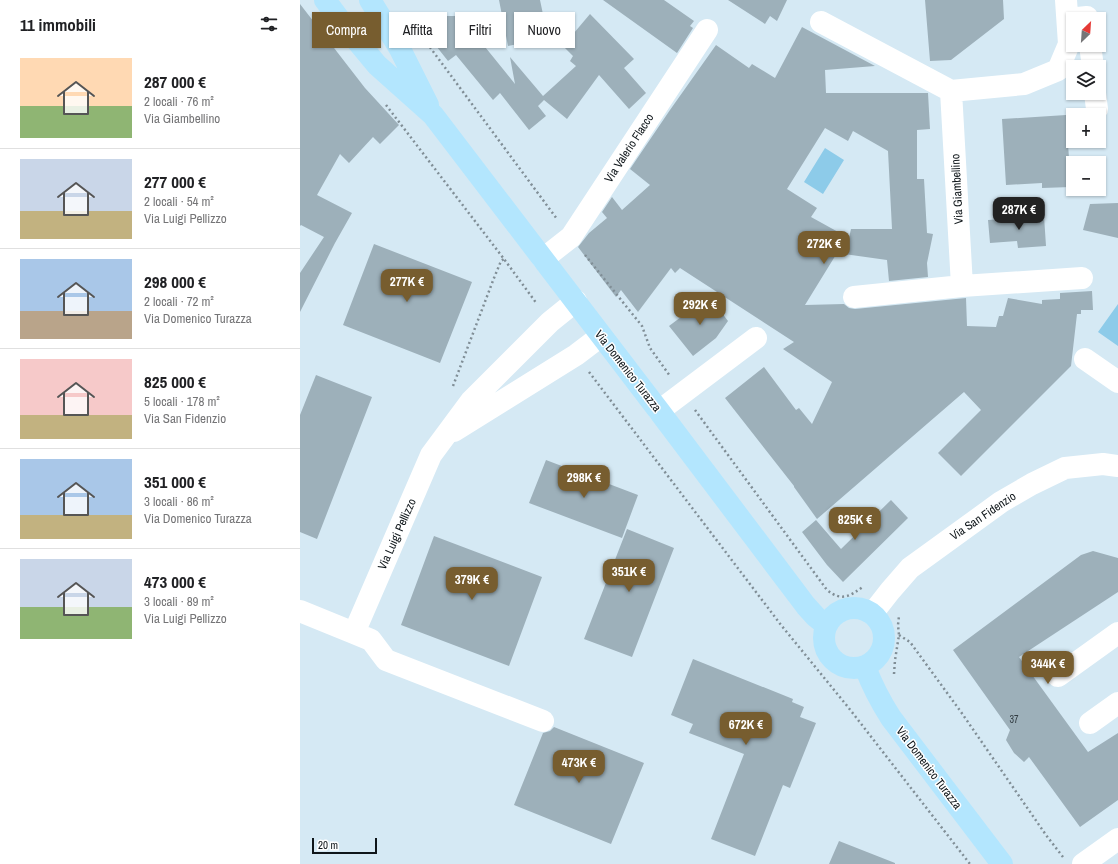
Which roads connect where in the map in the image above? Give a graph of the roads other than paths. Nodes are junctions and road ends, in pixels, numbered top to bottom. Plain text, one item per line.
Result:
1 (325, 0) edge
2 (370, 0) edge
3 (821, 22) dead end
4 (707, 30) dead end
5 (1066, 51) edge
6 (951, 91) junction
7 (433, 115) junction
8 (543, 259) junction
9 (1082, 278) dead end
10 (962, 286) junction
11 (854, 298) dead end
12 (576, 301) junction
13 (601, 336) junction
14 (756, 338) dead end
15 (1085, 359) dead end
16 (1118, 382) edge
17 (660, 412) junction
18 (444, 437) junction
19 (1118, 466) edge
20 (300, 611) edge
21 (872, 614) junction
22 (826, 625) junction
23 (354, 633) junction
24 (1118, 633) edge
25 (865, 667) junction
26 (1058, 676) dead end
27 (1118, 703) edge
28 (543, 720) dead end
29 (1090, 723) dead end
30 (1118, 839) edge
31 (1073, 861) edge
32 (1002, 864) edge

1 - 7 main road, Via Domenico Turazza
2 - 7 main road, Via Domenico Turazza
3 - 6 street
4 - 8 street, Via Valerio Flacco
5 - 6 street
6 - 10 street, Via Giambellino
7 - 8 main road, Via Domenico Turazza
8 - 12 main road, Via Domenico Turazza
9 - 10 street
10 - 11 street
12 - 13 main road, Via Domenico Turazza
12 - 18 street, Via Luigi Pellizzo
13 - 17 main road, Via Domenico Turazza
13 - 18 street, Via Luigi Pellizzo
14 - 17 street
15 - 16 street
17 - 22 main road, Via Domenico Turazza
18 - 23 street, Via Luigi Pellizzo
19 - 21 street, Via San Fidenzio
20 - 23 street
21 - 22 main road
21 - 25 main road
22 - 25 main road
23 - 28 street
24 - 26 street
25 - 32 main road, Via Domenico Turazza
27 - 29 street
30 - 31 street

